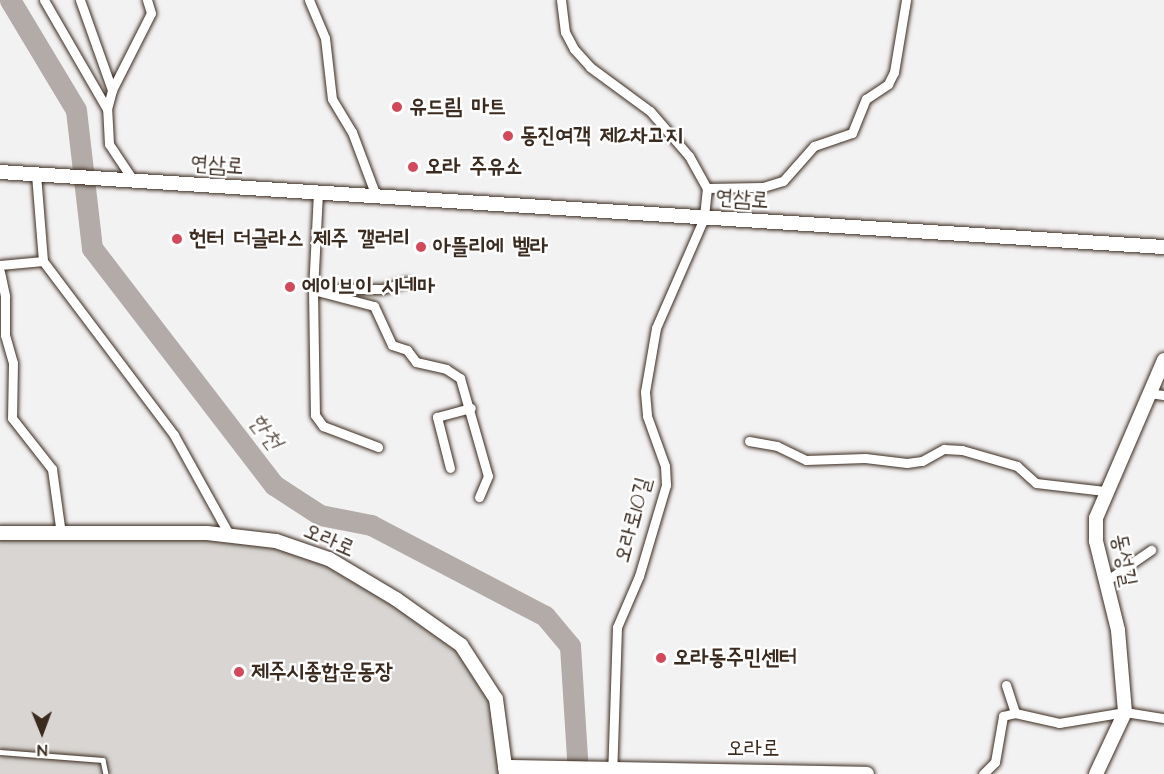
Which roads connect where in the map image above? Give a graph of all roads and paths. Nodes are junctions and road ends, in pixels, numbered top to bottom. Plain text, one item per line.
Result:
1 (44, 0) edge
2 (80, 0) edge
3 (147, 0) edge
4 (309, 0) edge
5 (561, 0) edge
6 (906, 0) edge
7 (111, 90) junction
8 (107, 109) junction
9 (0, 172) edge
10 (39, 174) junction
11 (133, 180) junction
12 (707, 188) junction
13 (318, 192) junction
14 (376, 196) junction
15 (704, 218) junction
16 (1164, 247) edge
17 (44, 261) junction
18 (0, 265) edge
19 (0, 272) edge
20 (407, 282) dead end
21 (313, 290) junction
22 (1164, 360) edge
23 (1149, 393) junction
24 (1164, 395) edge
25 (471, 408) junction
26 (749, 441) dead end
27 (378, 447) dead end
28 (450, 468) dead end
29 (1105, 491) junction
30 (479, 497) dead end
31 (0, 533) edge
32 (61, 534) junction
33 (230, 536) junction
34 (1151, 550) dead end
35 (1106, 581) junction
36 (1006, 685) dead end
37 (1014, 712) junction
38 (1125, 712) junction
39 (1164, 718) edge
40 (0, 752) edge
41 (506, 770) edge
42 (609, 772) edge
43 (106, 774) edge
44 (867, 774) edge
45 (982, 774) edge
46 (1096, 774) edge

1 - 8 street
2 - 7 street
3 - 7 street
4 - 14 street
5 - 12 street
6 - 12 street
7 - 8 street
8 - 11 street
9 - 10 main road
10 - 11 main road, 연삼로
10 - 17 street
11 - 13 main road, 연삼로
12 - 15 street, 오라로10길
13 - 14 main road, 연삼로
13 - 21 street
14 - 15 main road, 연삼로
15 - 16 main road, 연삼로
15 - 42 street, 오라로10길
17 - 18 street
17 - 33 street
19 - 32 street
20 - 21 street
21 - 25 street
21 - 27 street
22 - 23 main road, 동성길
23 - 24 street
23 - 29 main road, 동성길
25 - 28 street
25 - 30 street
26 - 29 street
29 - 35 main road, 동성길
31 - 32 main road, 오라로
32 - 33 main road, 오라로
33 - 41 main road, 오라로
34 - 35 street
35 - 38 main road, 동성길
36 - 37 street
37 - 38 street
37 - 45 street
38 - 39 street
38 - 46 main road, 동성길
40 - 43 lane
41 - 42 main road, 오라로
42 - 44 main road, 오라로

